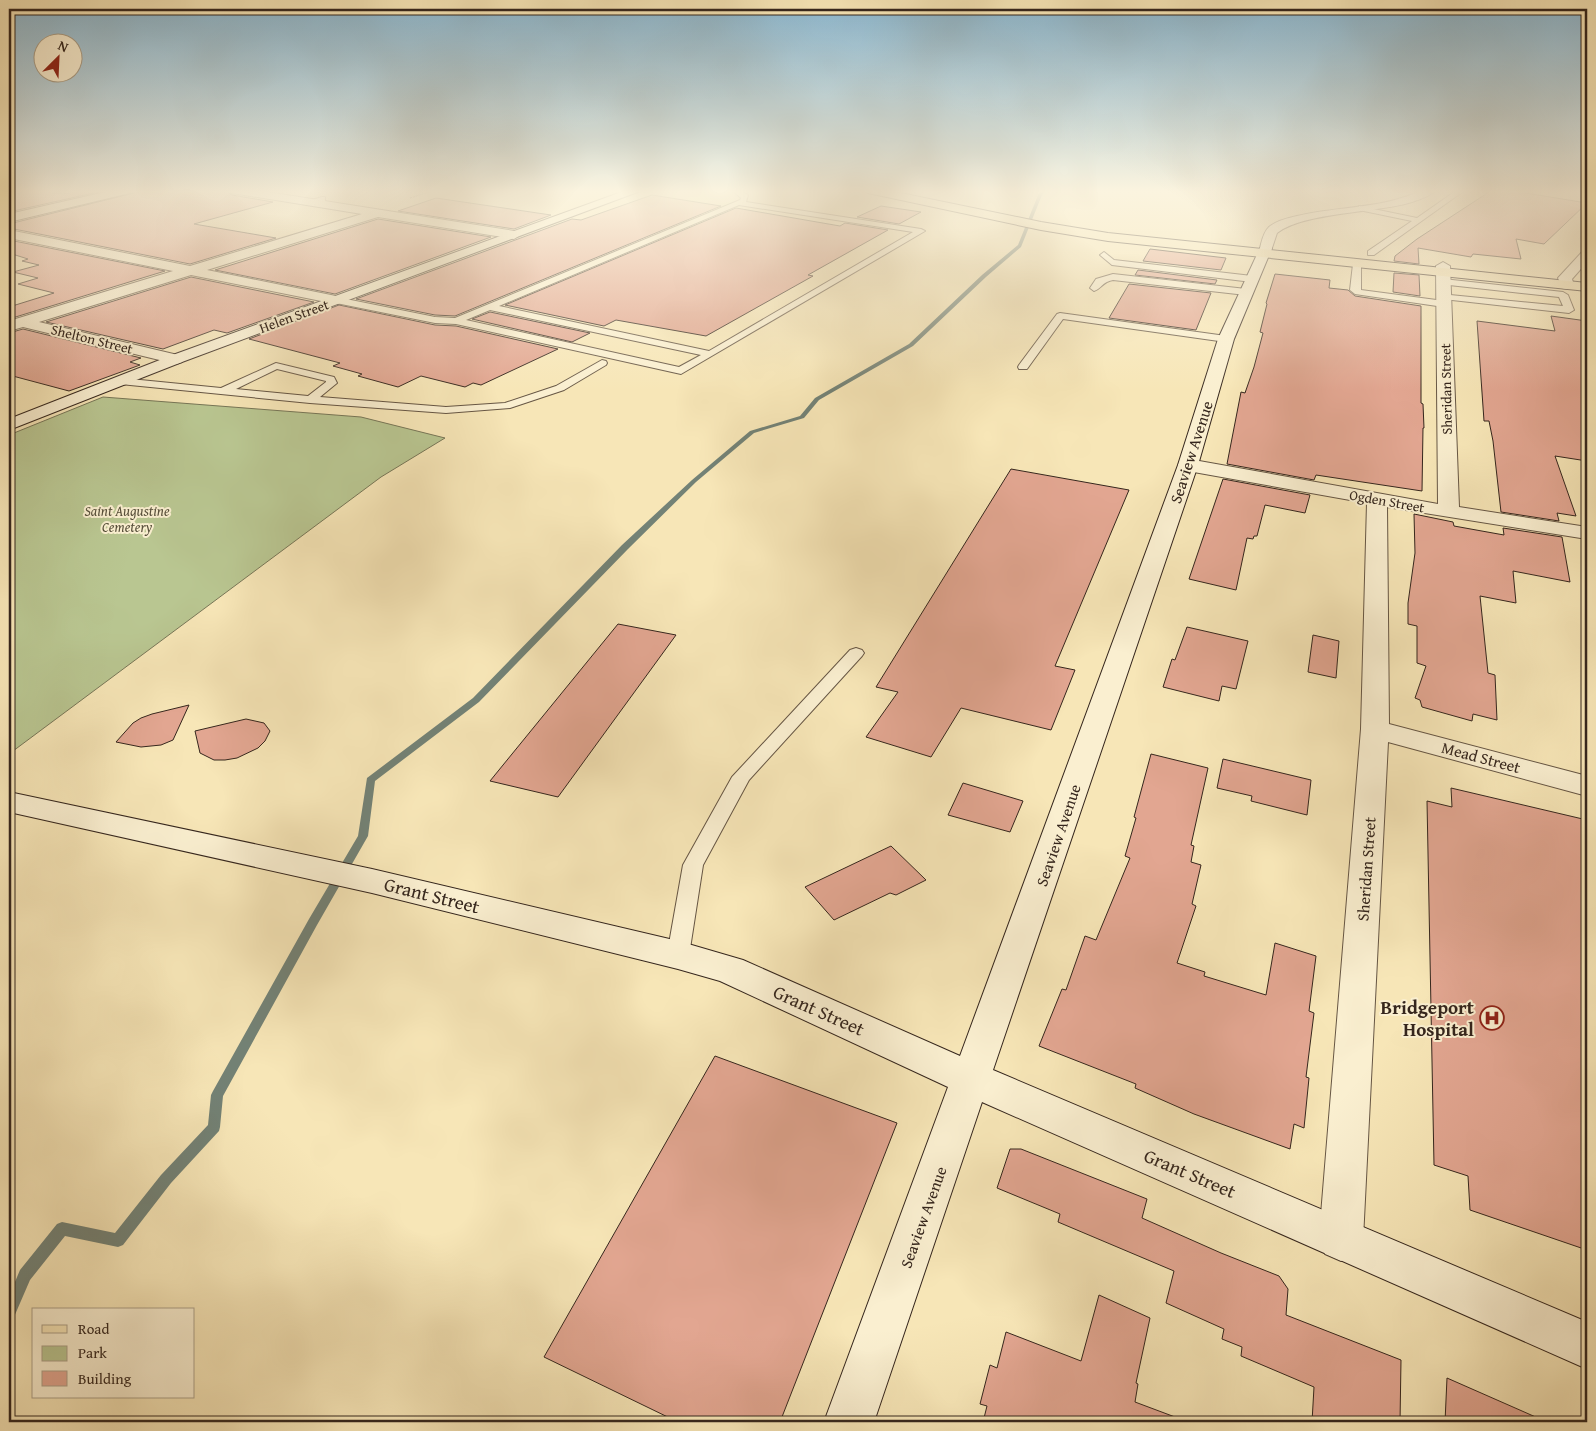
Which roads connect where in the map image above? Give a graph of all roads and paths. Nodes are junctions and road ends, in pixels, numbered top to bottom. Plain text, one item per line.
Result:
1 (124, 257) edge
2 (234, 257) edge
3 (454, 257) edge
4 (609, 257) edge
5 (877, 257) edge
6 (1106, 257) edge
7 (1262, 257) edge
8 (1345, 257) edge
9 (1586, 257) edge
10 (1362, 258) junction
11 (191, 270) junction
12 (1587, 281) edge
13 (1443, 284) junction
14 (1249, 286) junction
15 (1565, 286) junction
16 (1587, 287) edge
17 (1094, 288) dead end
18 (336, 300) junction
19 (488, 307) junction
20 (456, 321) junction
21 (13, 322) edge
22 (1226, 339) junction
23 (710, 354) junction
24 (176, 359) junction
25 (602, 363) dead end
26 (1023, 367) dead end
27 (120, 381) junction
28 (222, 391) junction
29 (310, 400) junction
30 (9, 425) edge
31 (1188, 465) junction
32 (1377, 499) junction
33 (1449, 512) junction
34 (1587, 533) edge
35 (856, 653) dead end
36 (1375, 729) junction
37 (1587, 786) edge
38 (9, 802) edge
39 (678, 955) junction
40 (972, 1079) junction
41 (1341, 1238) junction
42 (1587, 1346) edge
43 (849, 1422) edge

1 - 11 street
2 - 11 street
3 - 18 street, Helen Street
4 - 19 lane
5 - 23 lane
6 - 14 lane
7 - 14 street, Seaview Avenue
8 - 10 main road
9 - 15 street
10 - 13 main road
10 - 13 lane
11 - 18 street
11 - 21 street
12 - 15 main road
13 - 15 main road
13 - 15 main road
13 - 15 lane
13 - 33 street, Sheridan Street
14 - 17 lane
14 - 22 street, Seaview Avenue
15 - 16 main road
18 - 20 lane
18 - 24 street, Helen Street
19 - 20 lane
19 - 23 lane
20 - 23 lane
21 - 24 street, Shelton Street
22 - 26 lane
22 - 31 street, Seaview Avenue
24 - 27 street, Helen Street
25 - 29 lane
27 - 28 lane
27 - 30 street, Helen Street
28 - 29 lane
28 - 29 lane
31 - 32 street, Ogden Street
31 - 40 street, Seaview Avenue
32 - 33 street, Ogden Street
32 - 36 street, Sheridan Street
33 - 34 street, Ogden Street
35 - 39 lane
36 - 37 street, Mead Street
36 - 41 street, Sheridan Street
38 - 39 street, Grant Street
39 - 40 street, Grant Street
40 - 41 street, Grant Street
40 - 43 street, Seaview Avenue
41 - 42 street, Grant Street

